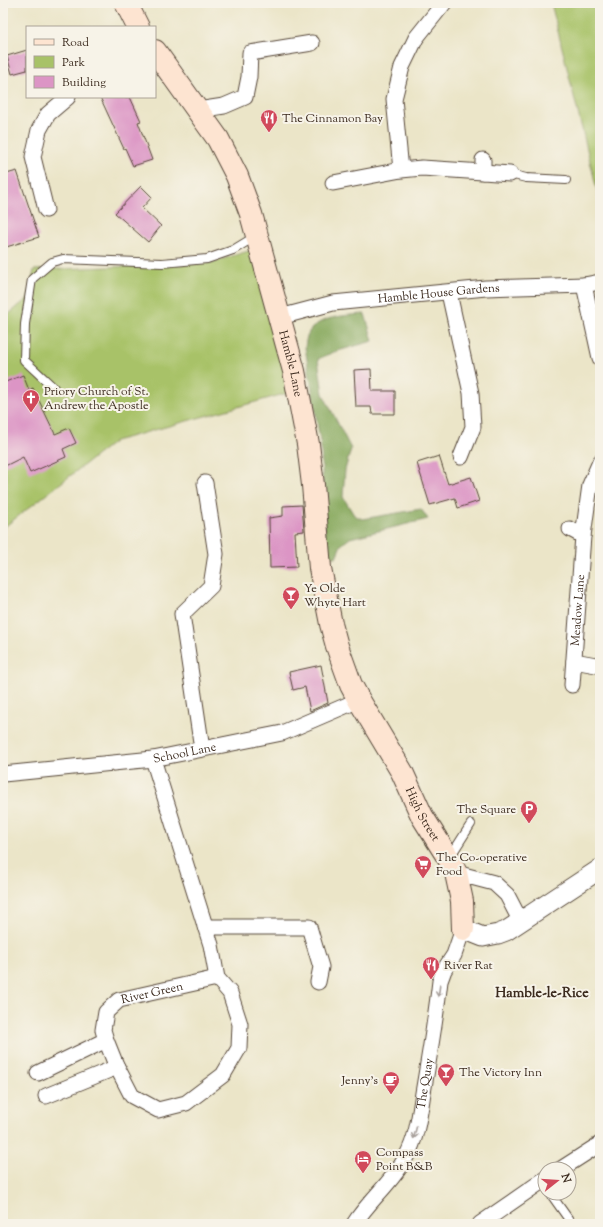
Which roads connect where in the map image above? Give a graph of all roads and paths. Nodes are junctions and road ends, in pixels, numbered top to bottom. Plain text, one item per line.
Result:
1 (126, 3) edge
2 (444, 3) edge
3 (138, 26) edge
4 (312, 43) dead end
5 (156, 52) edge
6 (67, 98) edge
7 (198, 110) junction
8 (401, 170) junction
9 (510, 174) joint
10 (566, 180) dead end
11 (333, 183) dead end
12 (46, 210) dead end
13 (257, 236) junction
14 (600, 282) edge
15 (584, 285) junction
16 (449, 293) junction
17 (280, 317) junction
18 (600, 358) edge
19 (54, 388) dead end
20 (461, 457) dead end
21 (600, 462) edge
22 (205, 483) dead end
23 (574, 661) junction
24 (600, 664) edge
25 (572, 685) dead end
26 (359, 700) junction
27 (202, 749) junction
28 (153, 759) junction
29 (3, 774) edge
30 (472, 824) dead end
31 (452, 866) junction
32 (600, 869) edge
33 (521, 922) junction
34 (205, 926) junction
35 (464, 929) junction
36 (217, 978) junction
37 (318, 982) dead end
38 (106, 1040) junction
39 (117, 1067) junction
40 (38, 1073) dead end
41 (46, 1096) dead end
42 (600, 1144) edge
43 (573, 1161) edge
44 (537, 1191) edge
45 (557, 1201) edge
46 (490, 1221) edge
47 (354, 1224) edge
48 (572, 1224) edge

1 - 3 main road
2 - 8 street
4 - 7 street
5 - 7 main road, Hamble Lane
6 - 12 street
7 - 13 main road, Hamble Lane
8 - 9 street
8 - 11 street
9 - 10 lane
13 - 17 main road, Hamble Lane
13 - 19 lane
14 - 15 street, Hamble House Gardens
15 - 16 street, Hamble House Gardens
15 - 18 street
16 - 17 street, Hamble House Gardens
16 - 20 street
17 - 26 main road, Hamble Lane
21 - 23 street, Meadow Lane
22 - 27 street
23 - 24 street
23 - 25 street, Meadow Lane
26 - 27 street, School Lane
26 - 31 main road, High Street
27 - 28 street, School Lane
28 - 29 street, School Lane
28 - 34 street
30 - 31 lane
31 - 33 street
31 - 35 main road
32 - 33 street
33 - 35 street
34 - 36 street
34 - 37 street
35 -> 47 street, The Quay
36 - 38 street, River Green
36 - 39 street, River Green
38 - 39 street, River Green
38 - 40 street
39 - 41 street
42 - 43 street
44 - 46 street
45 - 48 lane

